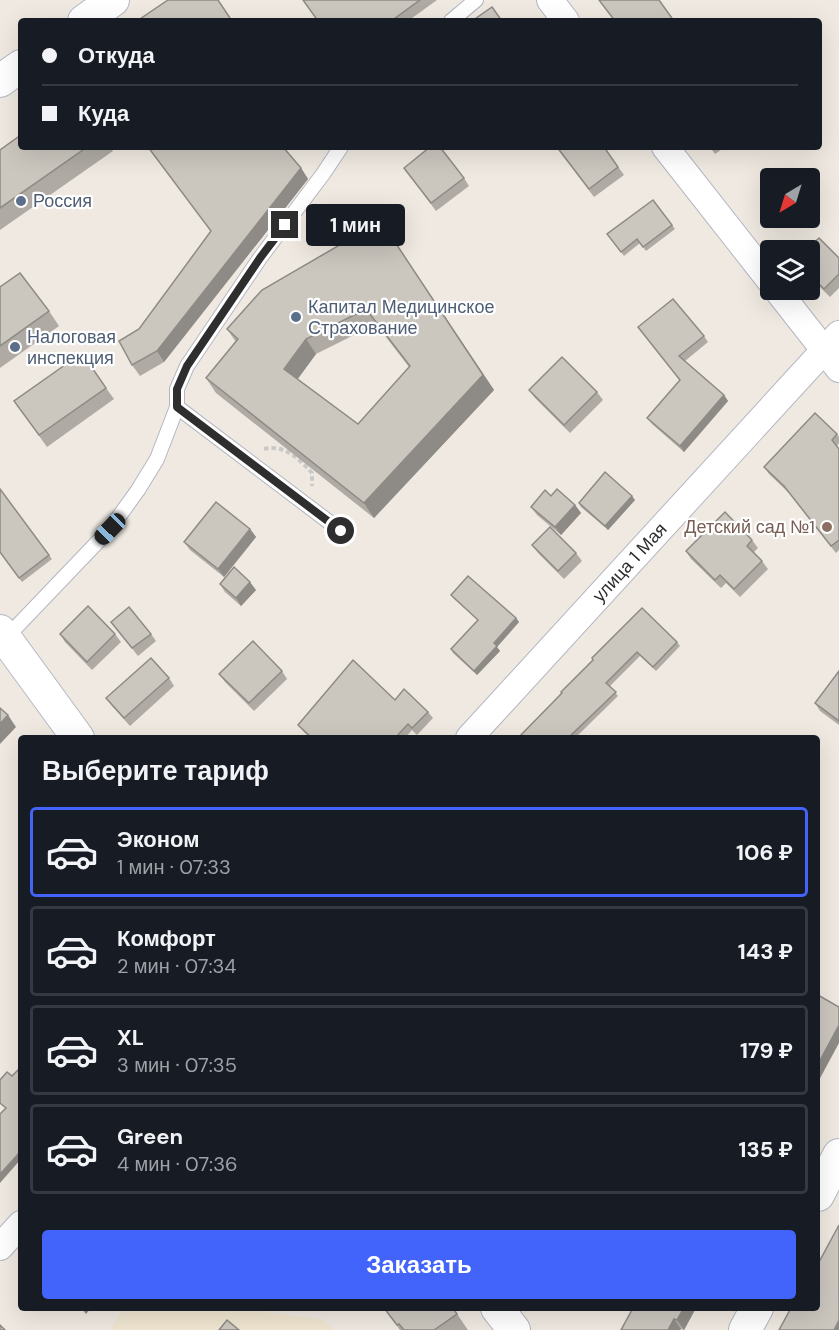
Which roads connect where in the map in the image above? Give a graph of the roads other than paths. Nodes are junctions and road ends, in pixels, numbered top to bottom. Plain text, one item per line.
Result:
1 (113, 0) edge
2 (476, 0) edge
3 (550, 0) edge
4 (88, 18) edge
5 (455, 18) edge
6 (564, 18) edge
7 (18, 68) edge
8 (0, 81) edge
9 (339, 150) edge
10 (667, 150) edge
11 (760, 268) edge
12 (786, 300) edge
13 (834, 351) edge
14 (177, 407) junction
15 (341, 531) dead end
16 (2, 638) edge
17 (76, 735) edge
18 (472, 735) edge
19 (839, 1155) edge
20 (820, 1191) edge
21 (18, 1227) edge
22 (0, 1247) edge
23 (499, 1311) edge
24 (755, 1311) edge
25 (514, 1330) edge
26 (745, 1330) edge

1 - 4 street
2 - 5 lane
3 - 6 street
7 - 8 street
9 - 14 lane
10 - 11 street
12 - 13 street
13 - 18 street, улица 1 Мая
14 - 15 lane
14 - 16 lane
16 - 17 street
19 - 20 street
21 - 22 street
23 - 25 street
24 - 26 street

